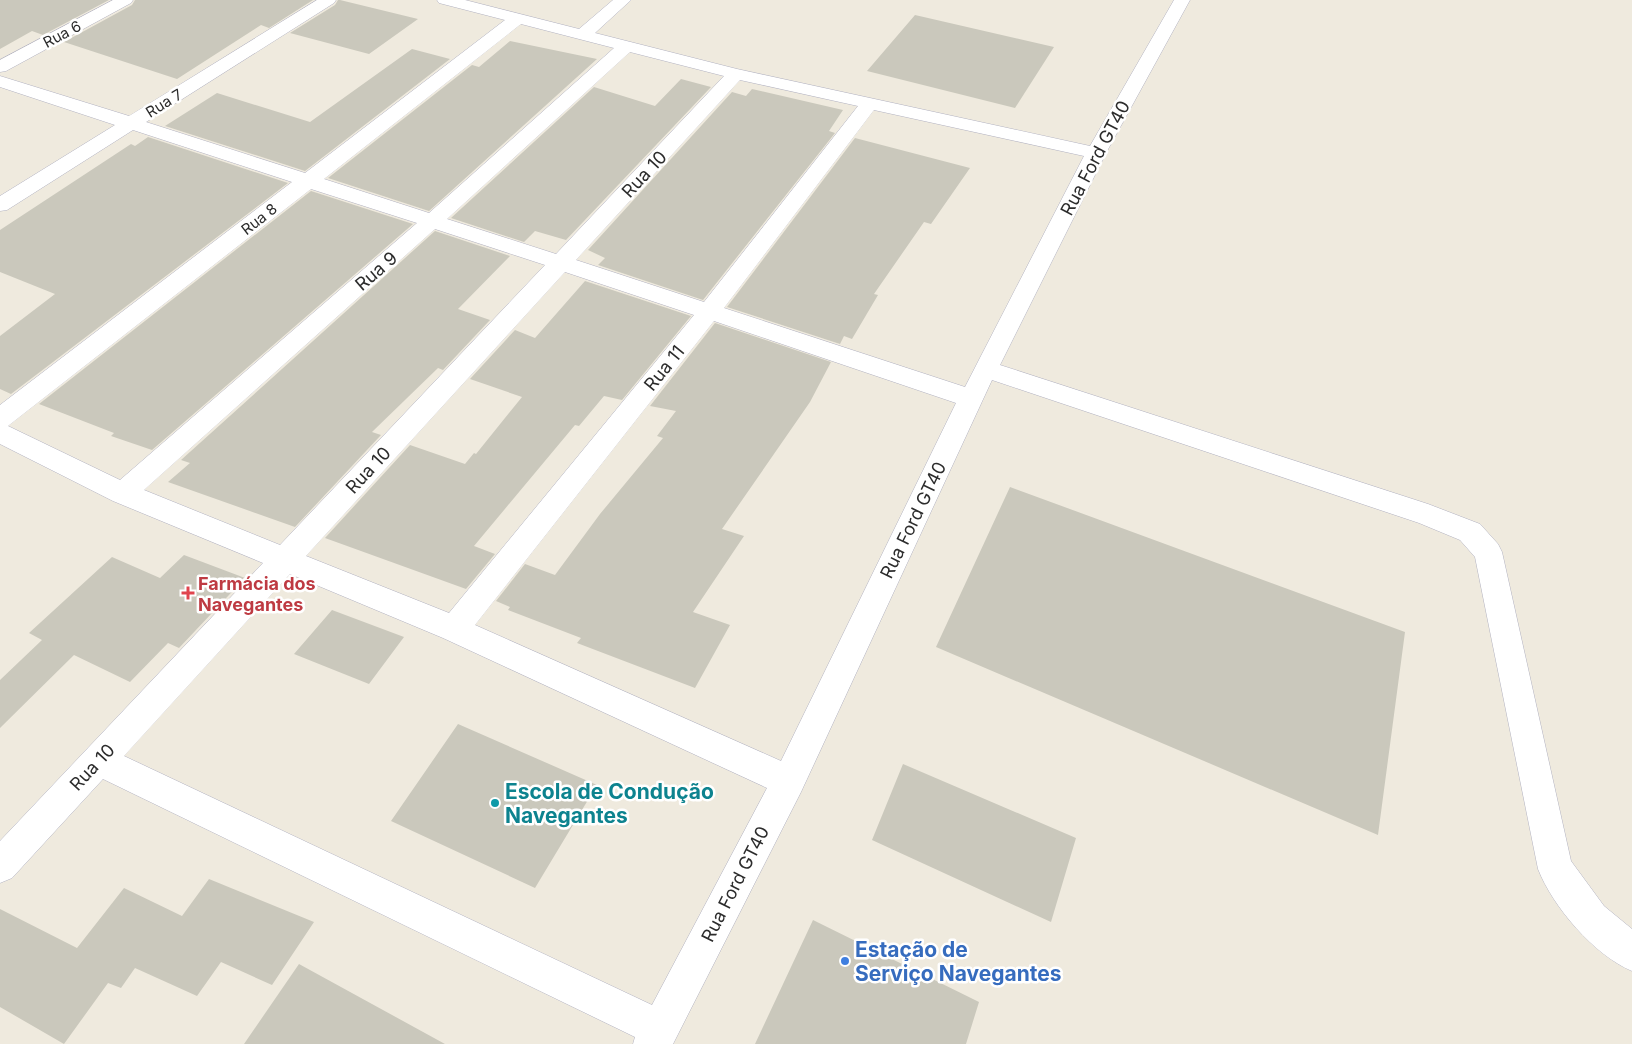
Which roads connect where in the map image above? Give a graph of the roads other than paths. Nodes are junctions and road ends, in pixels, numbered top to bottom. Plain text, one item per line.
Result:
1 (124, 0) edge
2 (328, 0) edge
3 (445, 0) edge
4 (623, 0) edge
5 (1182, 0) edge
6 (517, 19) junction
7 (581, 36) junction
8 (627, 46) junction
9 (0, 67) edge
10 (736, 74) junction
11 (0, 81) edge
12 (869, 104) junction
13 (131, 123) junction
14 (1096, 153) junction
15 (308, 181) junction
16 (0, 205) edge
17 (432, 221) junction
18 (562, 263) junction
19 (708, 313) junction
20 (986, 369) junction
21 (971, 398) junction
22 (0, 419) edge
23 (0, 432) edge
24 (123, 493) junction
25 (284, 560) junction
26 (454, 629) junction
27 (98, 760) junction
28 (789, 781) junction
29 (0, 866) edge
30 (1632, 953) edge
31 (656, 1036) edge

1 - 9 street, Rua 6
2 - 13 street, Rua 7
3 - 6 street
4 - 7 street
5 - 14 street, Rua Ford GT40
6 - 7 street
6 - 15 street, Rua 8
7 - 8 street
8 - 10 street
8 - 17 street, Rua 9
10 - 12 street
10 - 18 street, Rua 10
11 - 13 street
12 - 14 street
12 - 19 street, Rua 11
13 - 15 street
13 - 16 street, Rua 7
14 - 20 street, Rua Ford GT40
15 - 17 street
15 - 22 street, Rua 8
17 - 18 street
17 - 24 street, Rua 9
18 - 19 street
18 - 25 street, Rua 10
19 - 21 street
19 - 26 street, Rua 11
20 - 21 street, Rua Ford GT40
20 - 30 street
21 - 28 street, Rua Ford GT40
23 - 24 street
24 - 25 street
25 - 26 street
25 - 27 street, Rua 10
26 - 28 street
27 - 29 street, Rua 10
27 - 31 street
28 - 31 street, Rua Ford GT40

